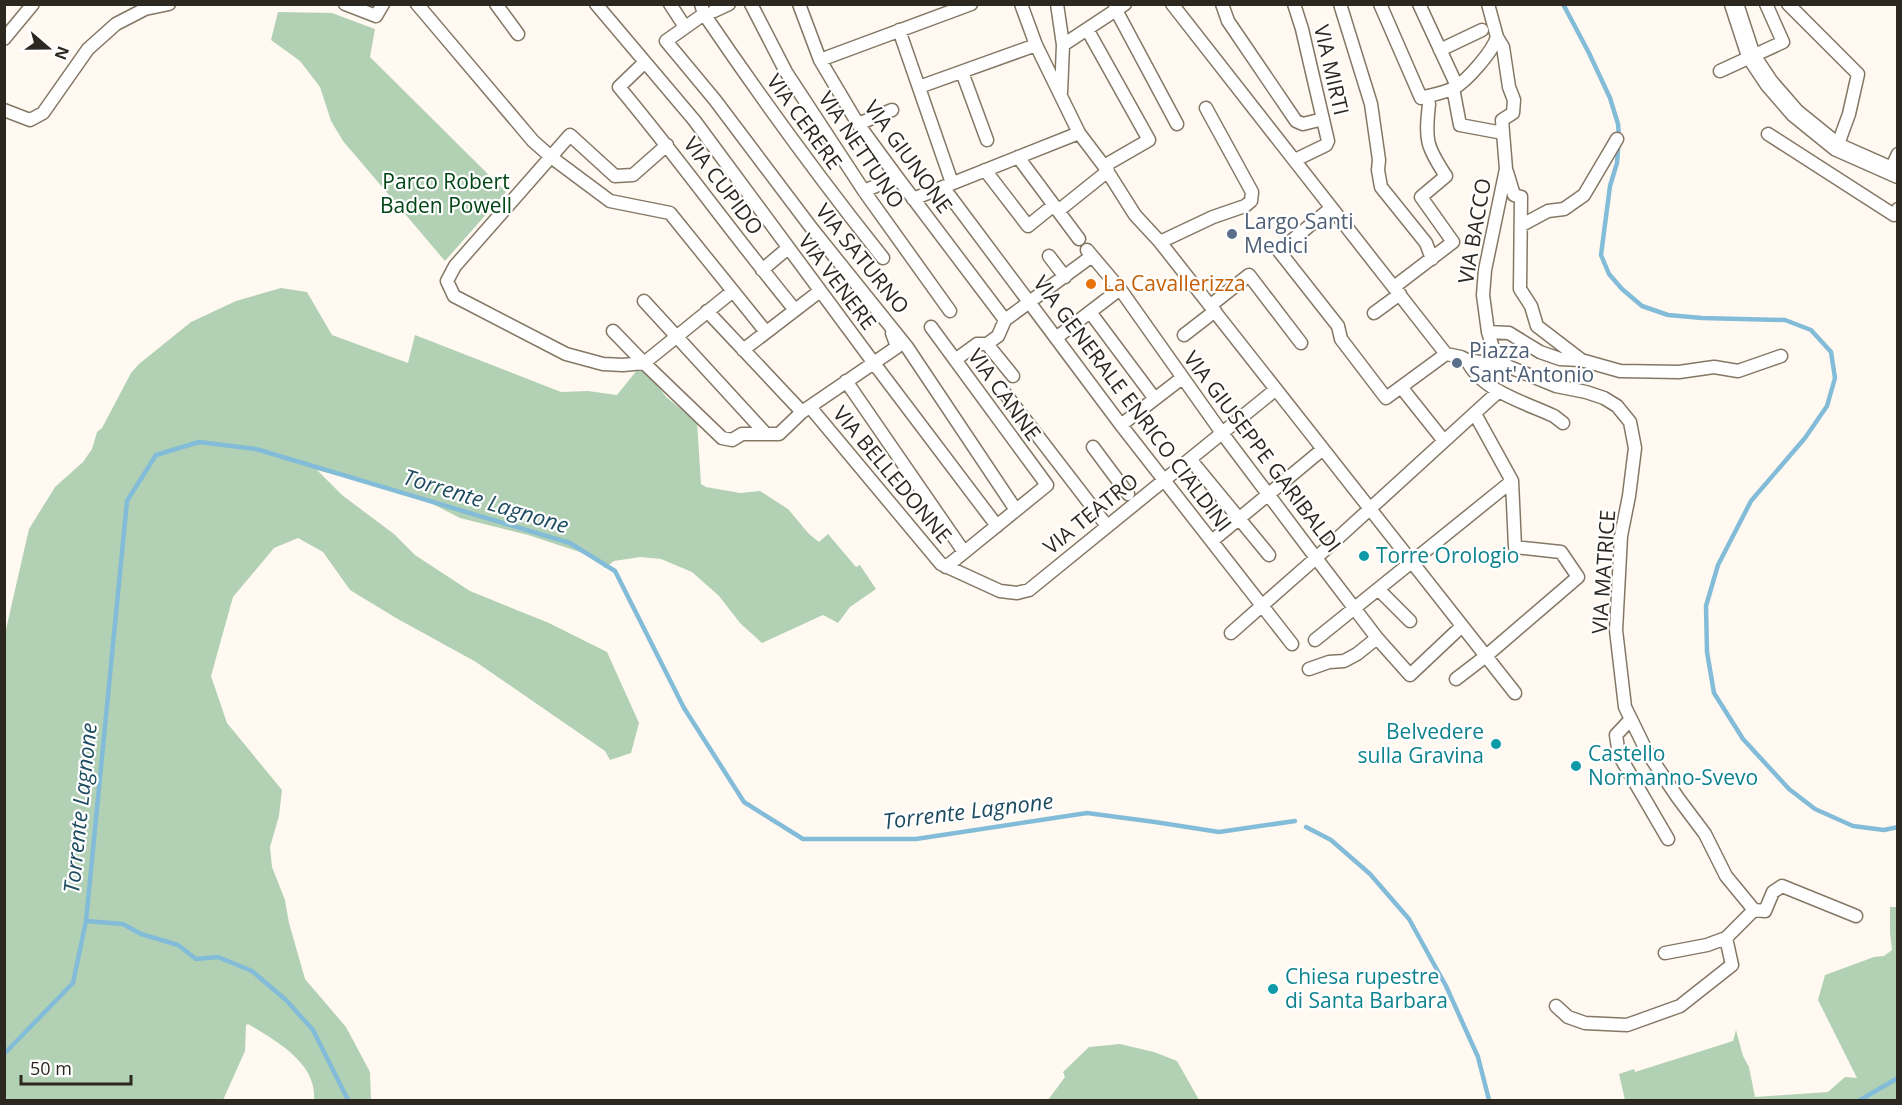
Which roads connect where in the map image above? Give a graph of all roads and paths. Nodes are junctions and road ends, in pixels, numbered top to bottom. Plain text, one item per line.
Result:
1 (33, 4) edge
2 (169, 4) edge
3 (345, 4) edge
4 (383, 4) edge
5 (417, 4) edge
6 (496, 4) edge
7 (596, 4) edge
8 (670, 4) edge
9 (729, 4) edge
10 (751, 4) edge
11 (799, 4) edge
12 (971, 4) edge
13 (1021, 4) edge
14 (1057, 4) edge
15 (1172, 4) edge
16 (1222, 4) edge
17 (1294, 4) edge
18 (1340, 4) edge
19 (1380, 4) edge
20 (1419, 4) edge
21 (1488, 4) edge
22 (1734, 4) edge
23 (1766, 4) edge
24 (1788, 4) edge
25 (1119, 6) edge
26 (143, 7) edge
27 (706, 10) edge
28 (685, 27) junction
29 (1087, 29) junction
30 (899, 30) junction
31 (1482, 30) dead end
32 (518, 34) dead end
33 (1497, 37) junction
34 (4, 39) edge
35 (1036, 45) junction
36 (1063, 45) junction
37 (1440, 50) junction
38 (1751, 56) junction
39 (820, 60) junction
40 (645, 62) junction
41 (1720, 71) dead end
42 (962, 72) junction
43 (919, 87) junction
44 (1455, 87) junction
45 (1061, 94) junction
46 (1425, 101) junction
47 (1206, 108) dead end
48 (4, 110) edge
49 (892, 110) dead end
50 (1323, 119) junction
51 (858, 124) junction
52 (1177, 124) dead end
53 (1079, 133) junction
54 (1503, 133) junction
55 (1768, 134) dead end
56 (1617, 139) dead end
57 (987, 140) dead end
58 (667, 145) junction
59 (1837, 147) junction
60 (1898, 154) edge
61 (550, 157) junction
62 (1018, 157) junction
63 (1294, 160) junction
64 (1106, 169) junction
65 (985, 170) junction
66 (1506, 170) junction
67 (1894, 173) edge
68 (897, 177) junction
69 (948, 185) junction
70 (864, 191) junction
71 (913, 199) junction
72 (1056, 208) junction
73 (1331, 208) junction
74 (1898, 209) edge
75 (1522, 225) junction
76 (1079, 239) dead end
77 (1160, 242) junction
78 (788, 248) junction
79 (1049, 256) dead end
80 (883, 258) dead end
81 (1432, 259) junction
82 (762, 270) junction
83 (1065, 277) junction
84 (1120, 289) junction
85 (733, 291) junction
86 (820, 291) junction
87 (1397, 291) junction
88 (644, 301) dead end
89 (1029, 303) junction
90 (1213, 308) junction
91 (795, 310) junction
92 (707, 311) junction
93 (950, 311) dead end
94 (1090, 312) junction
95 (1374, 313) dead end
96 (1005, 320) junction
97 (891, 326) junction
98 (931, 327) dead end
99 (613, 331) dead end
100 (766, 332) junction
101 (1488, 332) junction
102 (1184, 335) dead end
103 (676, 337) junction
104 (1056, 338) junction
105 (1302, 343) dead end
106 (987, 344) junction
107 (743, 350) junction
108 (1446, 354) junction
109 (1781, 356) dead end
110 (1464, 359) junction
111 (955, 360) junction
112 (1581, 360) junction
113 (873, 362) junction
114 (644, 363) junction
115 (1507, 366) junction
116 (1013, 376) dead end
117 (1182, 378) junction
118 (846, 381) junction
119 (1000, 387) dead end
120 (1401, 387) junction
121 (1275, 390) junction
122 (1499, 391) junction
123 (1155, 399) junction
124 (806, 410) junction
125 (1475, 414) junction
126 (1563, 423) dead end
127 (1121, 425) junction
128 (1222, 433) junction
129 (766, 434) junction
130 (1444, 441) junction
131 (1093, 447) dead end
132 (1323, 449) junction
133 (1190, 459) junction
134 (1164, 480) junction
135 (1512, 481) junction
136 (1128, 494) dead end
137 (1269, 494) junction
138 (1370, 508) junction
139 (1016, 510) junction
140 (1239, 518) junction
141 (997, 526) junction
142 (1107, 526) junction
143 (1212, 541) junction
144 (964, 552) junction
145 (1269, 555) dead end
146 (1316, 558) junction
147 (1412, 562) junction
148 (946, 567) junction
149 (1378, 589) junction
150 (1262, 605) junction
151 (1355, 608) junction
152 (1410, 621) dead end
153 (1462, 626) junction
154 (1230, 633) dead end
155 (1377, 638) junction
156 (1315, 640) dead end
157 (1292, 644) dead end
158 (1486, 656) junction
159 (1309, 669) dead end
160 (1456, 679) dead end
161 (1515, 693) dead end
162 (1631, 719) junction
163 (1668, 839) dead end
164 (1754, 910) junction
165 (1856, 916) dead end
166 (1726, 938) junction
167 (1665, 953) dead end
168 (1556, 1006) dead end

1 - 34 street
2 - 26 street
3 - 4 street
5 - 61 street
6 - 32 street
7 - 40 street, VIA VENERE
8 - 28 street
9 - 27 street
10 - 70 street, VIA NETTUNO
11 - 39 street, VIA GIUNONE
12 - 30 street
13 - 35 street
14 - 36 street
15 - 63 street
16 - 50 street
17 - 50 street, VIA MIRTI
18 - 81 street
19 - 46 street
20 - 37 street
21 - 33 street
22 - 38 street
23 - 38 street
24 - 59 street
25 - 29 street
25 - 52 street
26 - 48 street
27 - 28 street
27 - 80 street, VIA CERERE
28 - 97 street, VIA SATURNO
29 - 36 street
29 - 64 street
30 - 39 street
30 - 43 street, VIA GENERALE ENRICO CIALDINI
31 - 37 street
33 - 44 street
33 - 54 street
35 - 42 street
35 - 45 street
36 - 45 street
37 - 44 street
38 - 41 street
38 - 59 street
39 - 51 street, VIA GIUNONE
40 - 58 street, VIA CUPIDO
40 - 78 street, VIA VENERE
42 - 43 street
42 - 57 street
43 - 69 street, VIA GENERALE ENRICO CIALDINI
44 - 46 street
44 - 54 street
45 - 53 street
46 - 81 street
47 - 77 street
49 - 51 street
50 - 63 street, VIA MIRTI
51 - 68 street, VIA GIUNONE
53 - 62 street
53 - 64 street
54 - 66 street, VIA BACCO
55 - 74 street
56 - 75 street
58 - 61 street
58 - 82 street, VIA CUPIDO
59 - 67 street
60 - 67 street
61 - 85 street
61 - 114 street
62 - 65 street
62 - 72 street
63 - 73 street
64 - 72 street
64 - 77 street
65 - 69 street
65 - 72 street
66 - 75 street
66 - 101 street, VIA BACCO
68 - 70 street
68 - 71 street, VIA GIUNONE
69 - 71 street
69 - 89 street, VIA GENERALE ENRICO CIALDINI
70 - 93 street, VIA NETTUNO
71 - 96 street, VIA GIUNONE
72 - 76 street
73 - 87 street
73 - 120 street
75 - 112 street
77 - 90 street
78 - 82 street
78 - 86 street, VIA VENERE
79 - 83 street
81 - 87 street
82 - 91 street, VIA CUPIDO
83 - 84 street, VIA GIUSEPPE GARIBALDI
83 - 89 street
84 - 94 street
84 - 117 street, VIA GIUSEPPE GARIBALDI
85 - 92 street
85 - 100 street
86 - 91 street
86 - 113 street, VIA VENERE
87 - 95 street
87 - 108 street
88 - 103 street
89 - 96 street
89 - 104 street, VIA GENERALE ENRICO CIALDINI
90 - 102 street
90 - 105 street
90 - 121 street
91 - 100 street
92 - 103 street
92 - 107 street, VIA BELLEDONNE
94 - 104 street
94 - 123 street
96 - 106 street
97 - 113 street
97 - 139 street, VIA SATURNO
98 - 111 street, VIA CANNE
99 - 114 street
100 - 107 street
101 - 112 street
101 - 115 street, VIA BACCO
103 - 114 street
103 - 129 street
104 - 127 street, VIA GENERALE ENRICO CIALDINI
106 - 111 street
106 - 116 street
107 - 124 street, VIA BELLEDONNE
108 - 110 street
108 - 120 street
109 - 112 street
110 - 115 street, VIA MATRICE
110 - 122 street
111 - 139 street, VIA CANNE
113 - 118 street
113 - 141 street, VIA VENERE
114 - 129 street
115 - 162 street, VIA MATRICE
117 - 123 street
117 - 128 street, VIA GIUSEPPE GARIBALDI
118 - 124 street
118 - 144 street
119 - 142 street
120 - 130 street
121 - 128 street, VIA TEATRO
121 - 132 street
122 - 125 street
122 - 126 street
123 - 127 street
124 - 129 street
124 - 148 street, VIA BELLEDONNE
125 - 130 street
125 - 135 street
127 - 134 street, VIA GENERALE ENRICO CIALDINI
128 - 133 street, VIA TEATRO
128 - 137 street, VIA GIUSEPPE GARIBALDI
130 - 138 street
131 - 136 street
132 - 137 street
132 - 138 street
133 - 134 street, VIA TEATRO
133 - 140 street
134 - 142 street, VIA TEATRO
134 - 143 street, VIA GENERALE ENRICO CIALDINI
135 - 147 street
135 - 158 street
137 - 140 street
137 - 146 street, VIA GIUSEPPE GARIBALDI
138 - 146 street
138 - 147 street
139 - 141 street
140 - 143 street
140 - 145 street
141 - 144 street
142 - 148 street, VIA TEATRO
143 - 150 street, VIA GENERALE ENRICO CIALDINI
144 - 148 street
146 - 150 street
146 - 151 street, VIA GIUSEPPE GARIBALDI
147 - 149 street
147 - 153 street
149 - 151 street
149 - 152 street
150 - 154 street
150 - 157 street, VIA GENERALE ENRICO CIALDINI
151 - 155 street, VIA GIUSEPPE GARIBALDI
151 - 156 street
153 - 155 street, VIA GIUSEPPE GARIBALDI
153 - 158 street
155 - 159 street
158 - 160 street
158 - 161 street
162 - 163 street
162 - 164 street, VIA MATRICE
164 - 165 street
164 - 166 street
166 - 167 street
166 - 168 street

